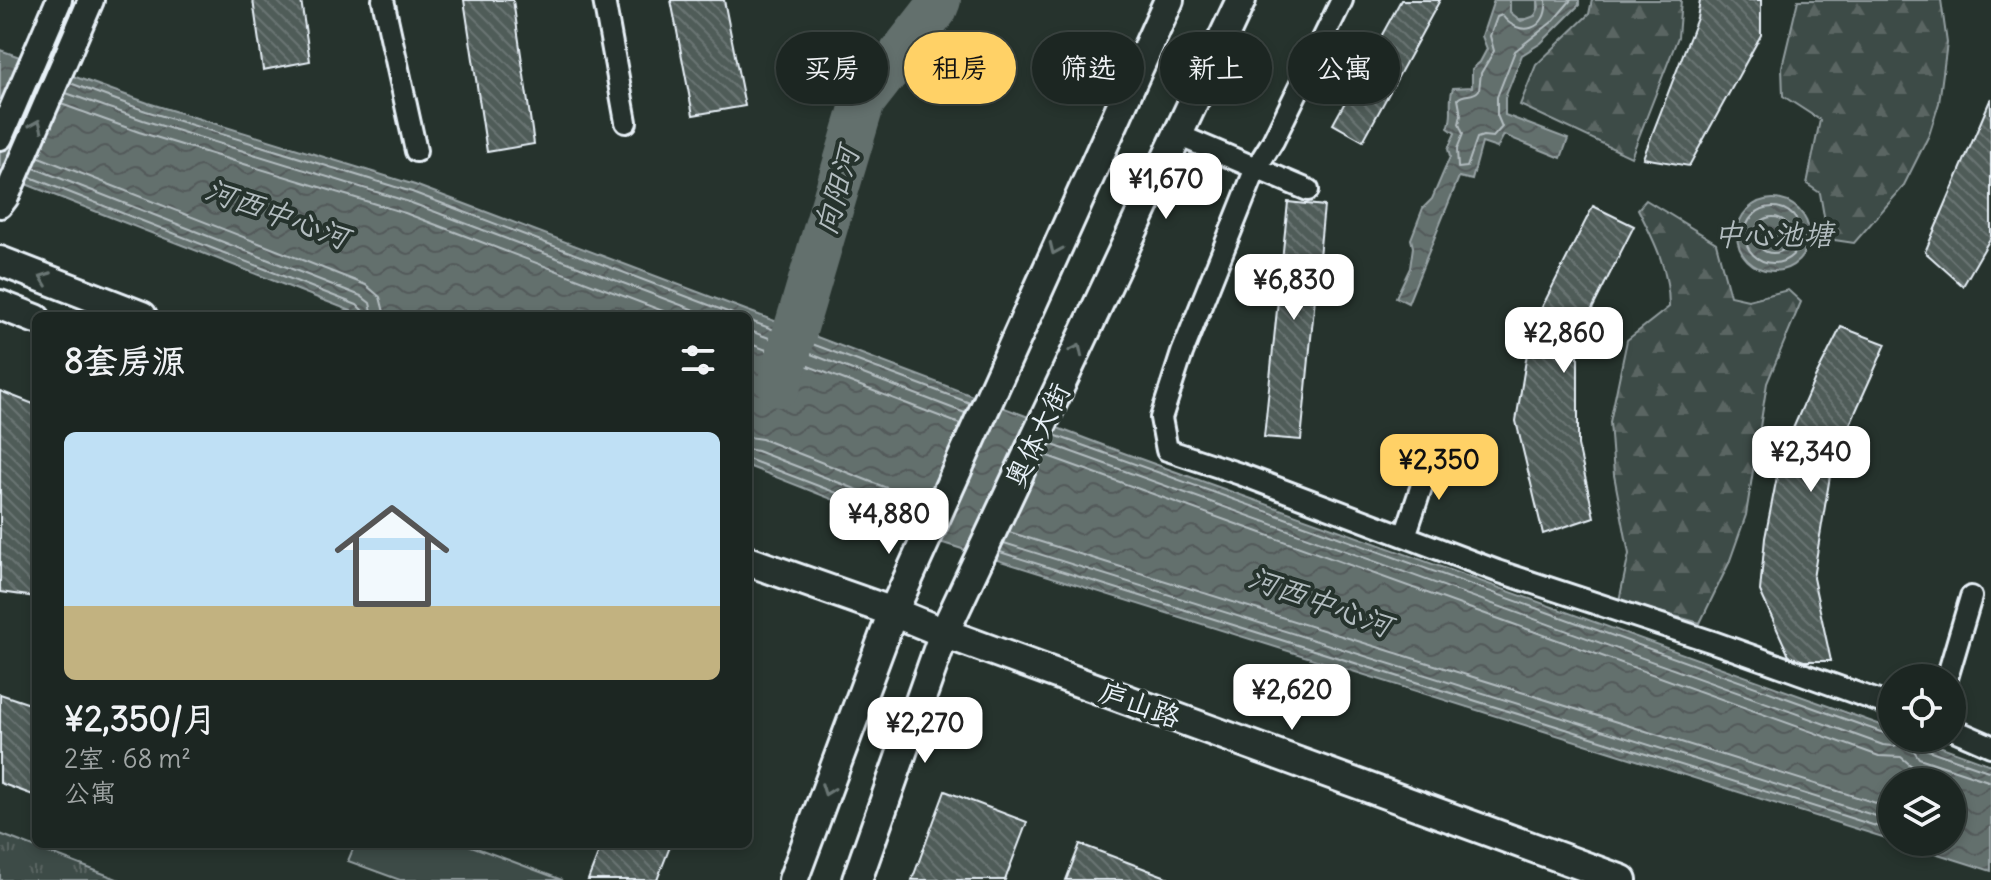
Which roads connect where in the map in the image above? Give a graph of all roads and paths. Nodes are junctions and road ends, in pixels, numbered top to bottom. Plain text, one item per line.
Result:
1 (59, 0) edge
2 (91, 0) edge
3 (383, 0) edge
4 (604, 0) edge
5 (1169, 0) edge
6 (1241, 0) edge
7 (1342, 0) edge
8 (626, 122) dead end
9 (1178, 135) junction
10 (0, 137) edge
11 (416, 151) dead end
12 (1256, 168) junction
13 (1308, 190) dead end
14 (3, 201) edge
15 (0, 261) edge
16 (0, 305) edge
17 (132, 312) edge
18 (32, 317) edge
19 (1432, 455) dead end
20 (1405, 536) junction
21 (752, 562) edge
22 (1971, 597) dead end
23 (893, 612) junction
24 (944, 633) junction
25 (1951, 664) edge
26 (1878, 701) edge
27 (1966, 735) edge
28 (1991, 746) edge
29 (793, 880) edge
30 (857, 880) edge
31 (1622, 880) edge

1 - 10 street
14 -> 2 street
3 - 11 street
4 - 8 street
5 -> 23 main road, 奥体大街
6 - 9 main road, 奥体大街
7 - 12 street
9 - 12 street
24 -> 9 main road, 奥体大街
12 - 13 street
12 - 20 street
17 -> 15 main road
16 - 18 main road
19 - 20 street
20 - 26 street
21 - 23 main road, 庐山路
22 - 25 street
23 - 24 main road, 庐山路
23 -> 29 main road, 奥体大街
24 - 30 main road, 奥体大街
24 - 31 main road, 庐山路
27 - 28 street

